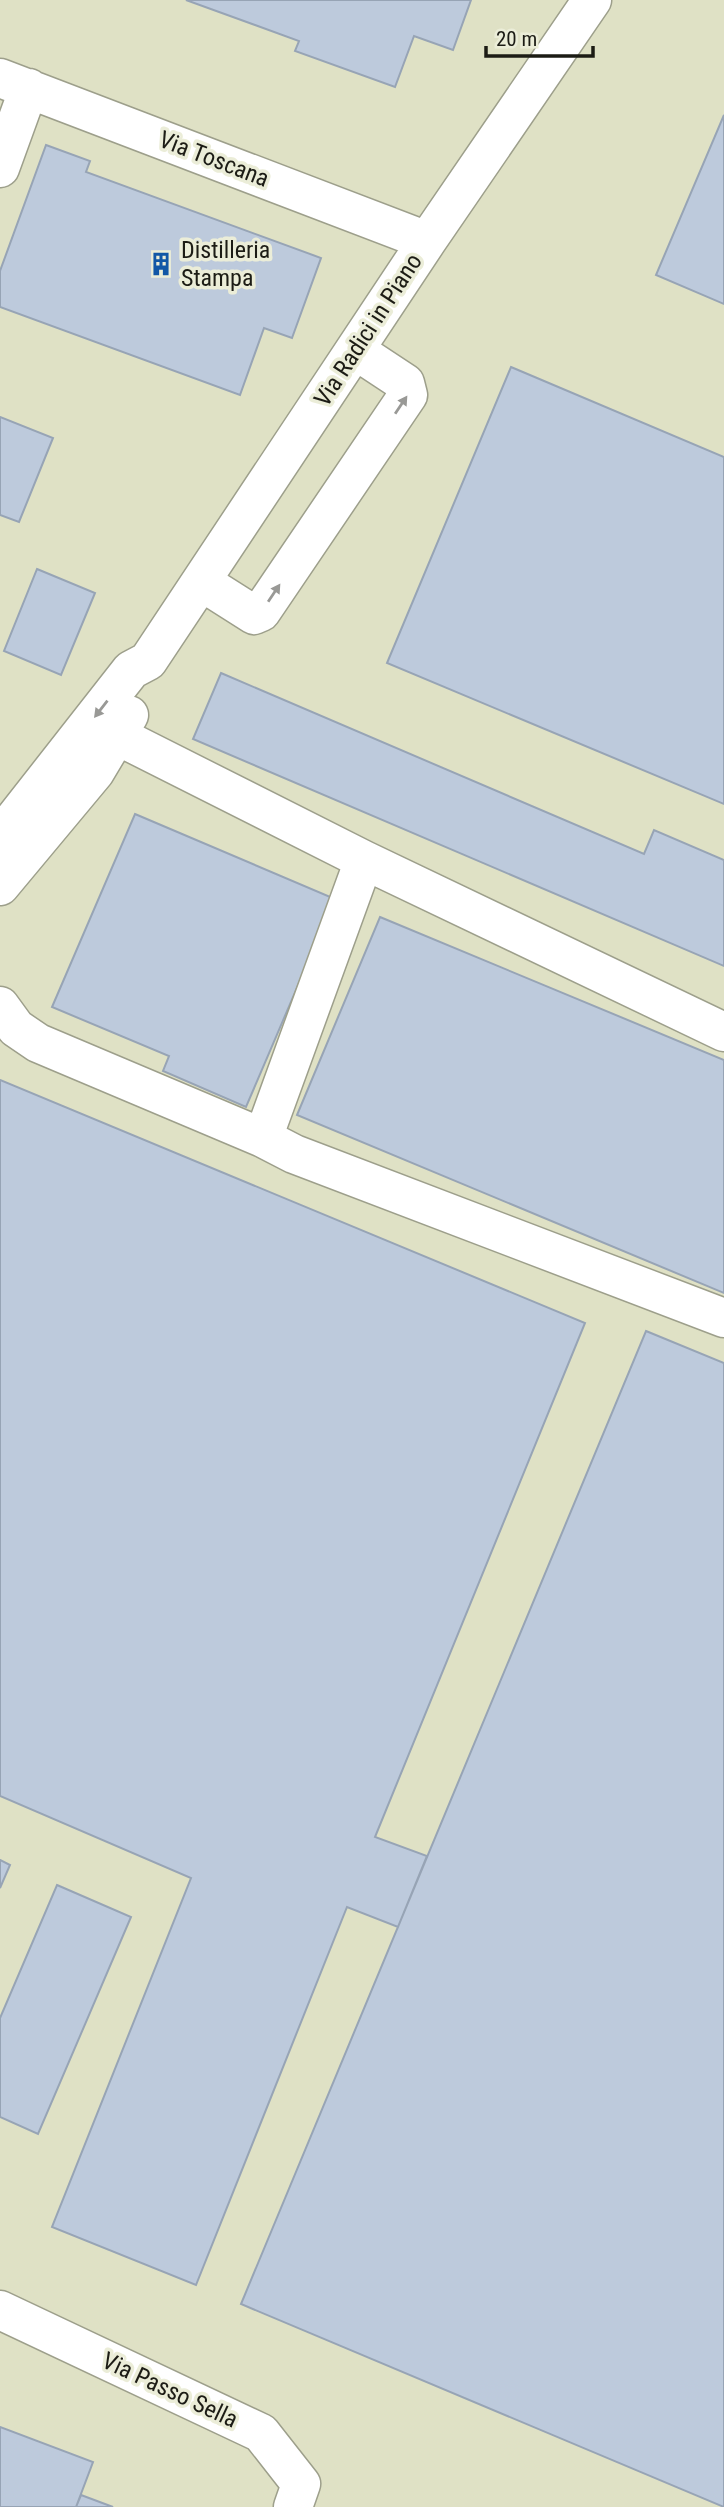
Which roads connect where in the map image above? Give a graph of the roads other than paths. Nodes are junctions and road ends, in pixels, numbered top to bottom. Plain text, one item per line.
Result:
1 (592, 0) edge
2 (14, 83) edge
3 (0, 168) edge
4 (427, 241) junction
5 (355, 350) junction
6 (202, 582) junction
7 (148, 662) junction
8 (118, 736) junction
9 (70, 801) junction
10 (0, 837) edge
11 (0, 858) edge
12 (364, 860) junction
13 (0, 886) edge
14 (0, 1006) edge
15 (724, 1032) edge
16 (263, 1138) junction
17 (724, 1318) edge
18 (0, 2310) edge
19 (293, 2507) edge

1 - 4 street, Via Radici in Piano
2 - 3 street
2 - 4 street, Via Toscana
4 - 5 street, Via Radici in Piano
5 - 6 street, Via Radici in Piano
6 -> 5 street
6 - 7 street, Via Radici in Piano
7 - 8 street
7 -> 10 street
8 - 9 street
8 - 12 street
9 - 11 street
9 - 13 street
12 - 15 street
12 - 16 street
14 - 16 street
16 - 17 street
18 - 19 street, Via Passo Sella

